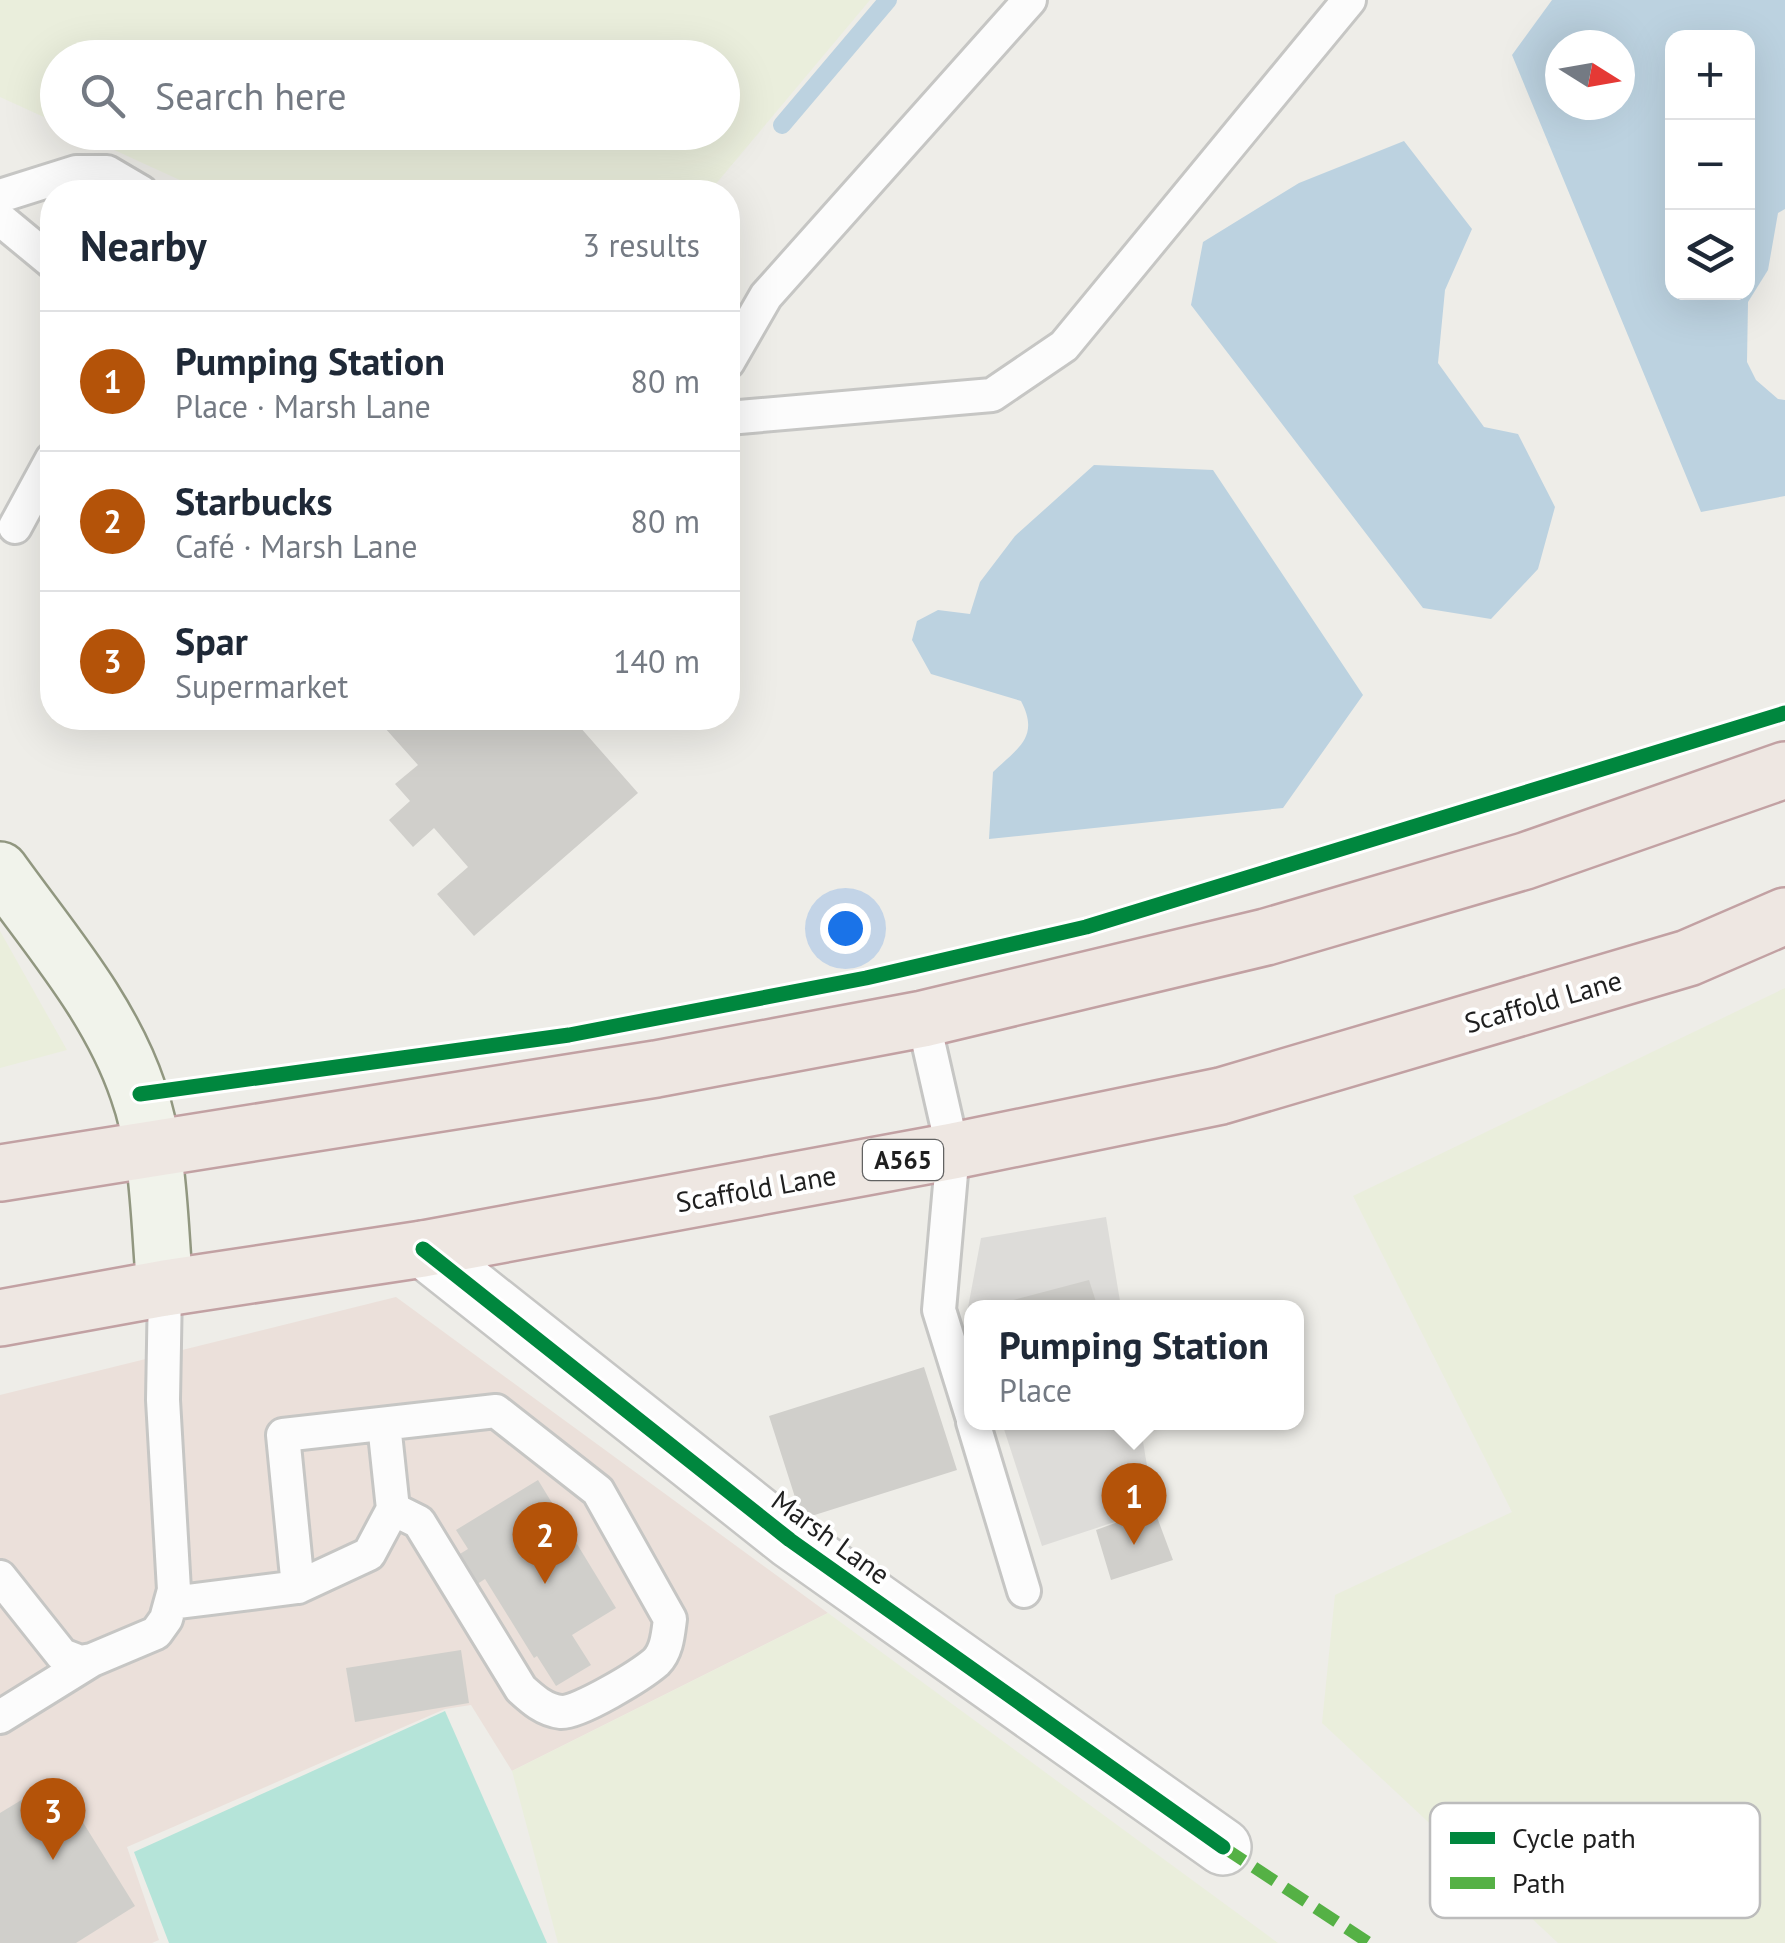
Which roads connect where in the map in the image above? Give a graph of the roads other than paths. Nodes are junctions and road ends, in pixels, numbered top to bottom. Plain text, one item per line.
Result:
1 (1030, 0) edge
2 (1349, 0) edge
3 (51, 180) edge
4 (120, 180) edge
5 (40, 183) edge
6 (0, 196) edge
7 (4, 235) edge
8 (40, 255) edge
9 (740, 341) edge
10 (740, 417) edge
11 (40, 481) edge
12 (15, 527) dead end
13 (1785, 770) edge
14 (0, 870) edge
15 (1785, 916) edge
16 (923, 1019) junction
17 (152, 1149) junction
18 (953, 1151) junction
19 (0, 1173) edge
20 (423, 1249) junction
21 (165, 1288) junction
22 (0, 1318) edge
23 (964, 1392) edge
24 (384, 1424) junction
25 (975, 1430) edge
26 (393, 1509) junction
27 (0, 1577) edge
28 (298, 1587) junction
29 (1024, 1591) dead end
30 (171, 1603) junction
31 (92, 1660) junction
32 (0, 1717) edge
33 (1222, 1848) dead end

1 - 9 lane
2 - 10 lane
3 - 4 lane
5 - 6 lane
7 - 8 lane
11 - 12 lane
13 - 16 highway
14 - 17 main road
15 - 18 highway, Scaffold Lane / A565
16 - 17 highway
16 - 18 lane
17 - 19 highway
17 - 21 main road
18 - 20 highway, Scaffold Lane / A565
18 - 23 lane
20 - 21 highway, Scaffold Lane / A565
20 - 33 street, Marsh Lane
21 - 22 highway, Scaffold Lane / A565
21 - 30 lane
24 - 26 lane
24 - 26 lane
24 - 28 lane
25 - 29 lane
26 - 28 lane
27 - 31 lane
28 - 30 lane
30 - 31 lane
31 - 32 lane

